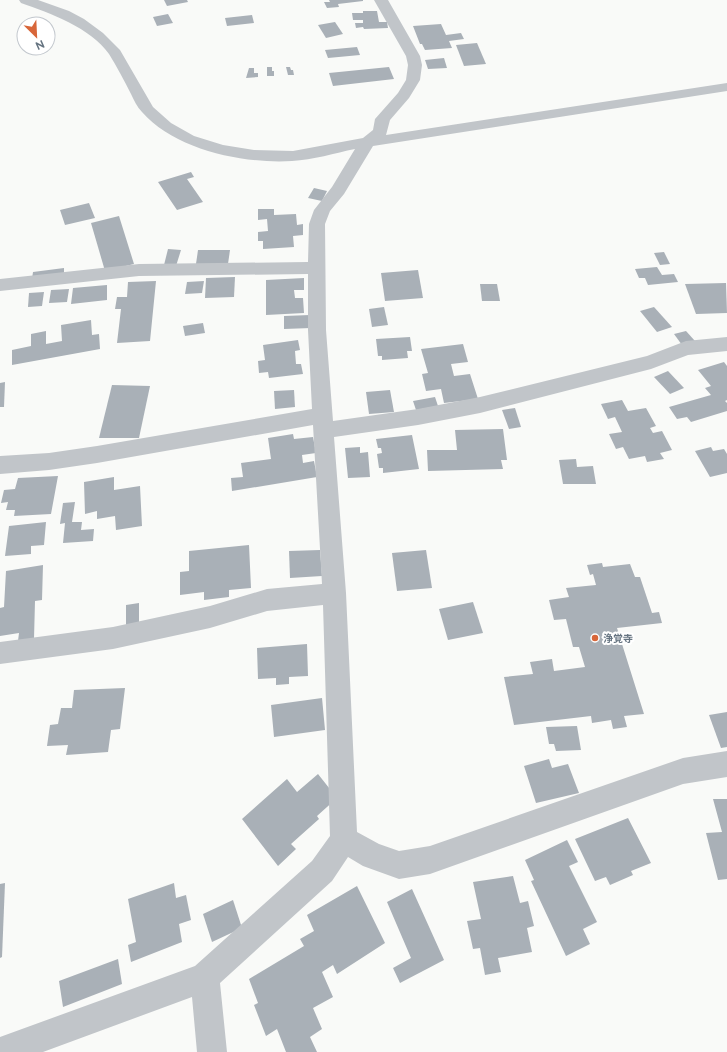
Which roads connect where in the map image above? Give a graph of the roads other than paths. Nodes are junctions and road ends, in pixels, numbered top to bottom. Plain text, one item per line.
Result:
1 (26, 0) edge
2 (381, 0) edge
3 (727, 87) edge
4 (368, 142) junction
5 (317, 268) junction
6 (0, 285) edge
7 (727, 344) edge
8 (323, 422) junction
9 (0, 465) edge
10 (334, 593) junction
11 (0, 653) edge
12 (727, 764) edge
13 (344, 840) junction
14 (205, 977) junction
15 (1, 1052) edge
16 (212, 1052) edge

1 - 4 street
2 - 4 street
3 - 4 street
4 - 5 street
5 - 6 street
5 - 8 street
7 - 8 street
8 - 9 street
8 - 10 street
10 - 11 street
10 - 13 street
12 - 13 street
13 - 14 street
14 - 15 street
14 - 16 street

